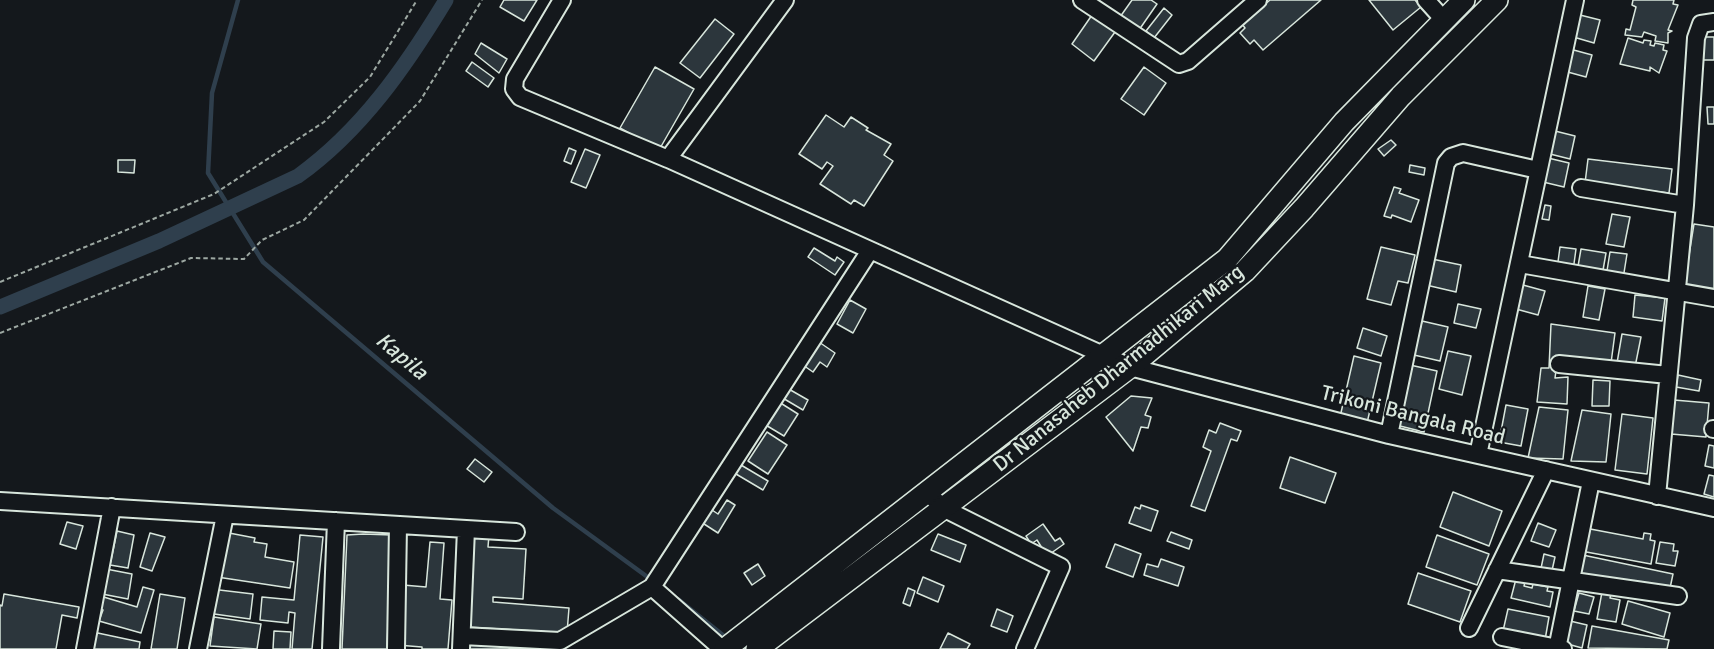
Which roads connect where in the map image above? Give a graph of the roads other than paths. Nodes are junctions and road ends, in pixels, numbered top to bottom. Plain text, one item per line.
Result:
1 (562, 0) edge
2 (785, 0) edge
3 (1082, 0) edge
4 (1258, 0) edge
5 (1426, 0) edge
6 (1464, 0) edge
7 (1497, 0) edge
8 (1575, 0) edge
9 (1444, 20) junction
10 (1714, 22) edge
11 (668, 159) junction
12 (1538, 170) junction
13 (1581, 188) dead end
14 (1685, 205) junction
15 (869, 252) junction
16 (1520, 264) junction
17 (1676, 292) junction
18 (1714, 298) edge
19 (1104, 355) junction
20 (1559, 364) dead end
21 (1130, 367) junction
22 (1668, 375) junction
23 (1389, 435) junction
24 (1478, 455) junction
25 (1546, 470) junction
26 (1591, 481) junction
27 (927, 492) junction
28 (1657, 495) junction
29 (0, 501) edge
30 (112, 507) junction
31 (943, 508) junction
32 (1714, 508) edge
33 (225, 515) junction
34 (336, 521) junction
35 (398, 525) junction
36 (466, 529) junction
37 (516, 532) dead end
38 (1497, 570) junction
39 (1571, 581) junction
40 (652, 587) junction
41 (1678, 596) dead end
42 (1469, 628) dead end
43 (1502, 637) dead end
44 (461, 643) edge
45 (562, 645) edge
46 (85, 649) edge
47 (198, 649) edge
48 (331, 649) edge
49 (396, 649) edge
50 (723, 649) edge
51 (758, 649) edge
52 (1025, 649) edge
53 (1559, 649) edge

1 - 11 street, Trikoni Bangala Road
2 - 11 street
3 - 4 street
5 - 9 street
6 - 9 main road, Dr Nanasaheb Dharmadhikari Marg
7 - 21 main road, Dr Nanasaheb Dharmadhikari Marg
8 - 12 street
9 - 19 main road, Dr Nanasaheb Dharmadhikari Marg
10 - 14 street
11 - 15 street, Trikoni Bangala Road
12 - 16 street
12 - 23 street
13 - 14 street
14 - 17 street
15 - 19 street, Trikoni Bangala Road
15 - 40 street
16 - 17 street
16 - 24 street
17 - 18 street
17 - 22 street
19 - 21 street, Trikoni Bangala Road
19 - 27 main road, Dr Nanasaheb Dharmadhikari Marg
20 - 22 street
21 - 23 street, Trikoni Bangala Road
21 - 31 main road, Dr Nanasaheb Dharmadhikari Marg
22 - 28 street
23 - 24 street, Trikoni Bangala Road
24 - 25 street, Trikoni Bangala Road
25 - 26 street, Trikoni Bangala Road
25 - 38 street
26 - 28 street, Trikoni Bangala Road
26 - 39 street
27 - 31 street
27 - 50 main road, Dr Nanasaheb Dharmadhikari Marg
28 - 32 street, Trikoni Bangala Road
29 - 30 street
30 - 33 street
30 - 46 street
31 - 51 main road, Dr Nanasaheb Dharmadhikari Marg
31 - 52 street
33 - 34 street
33 - 47 street
34 - 35 street
34 - 48 street
35 - 36 street
35 - 49 street
36 - 37 street
36 - 44 street
38 - 39 street
38 - 42 street
39 - 41 street
39 - 53 street
40 - 45 street
40 - 50 street
43 - 53 street
44 - 45 street

